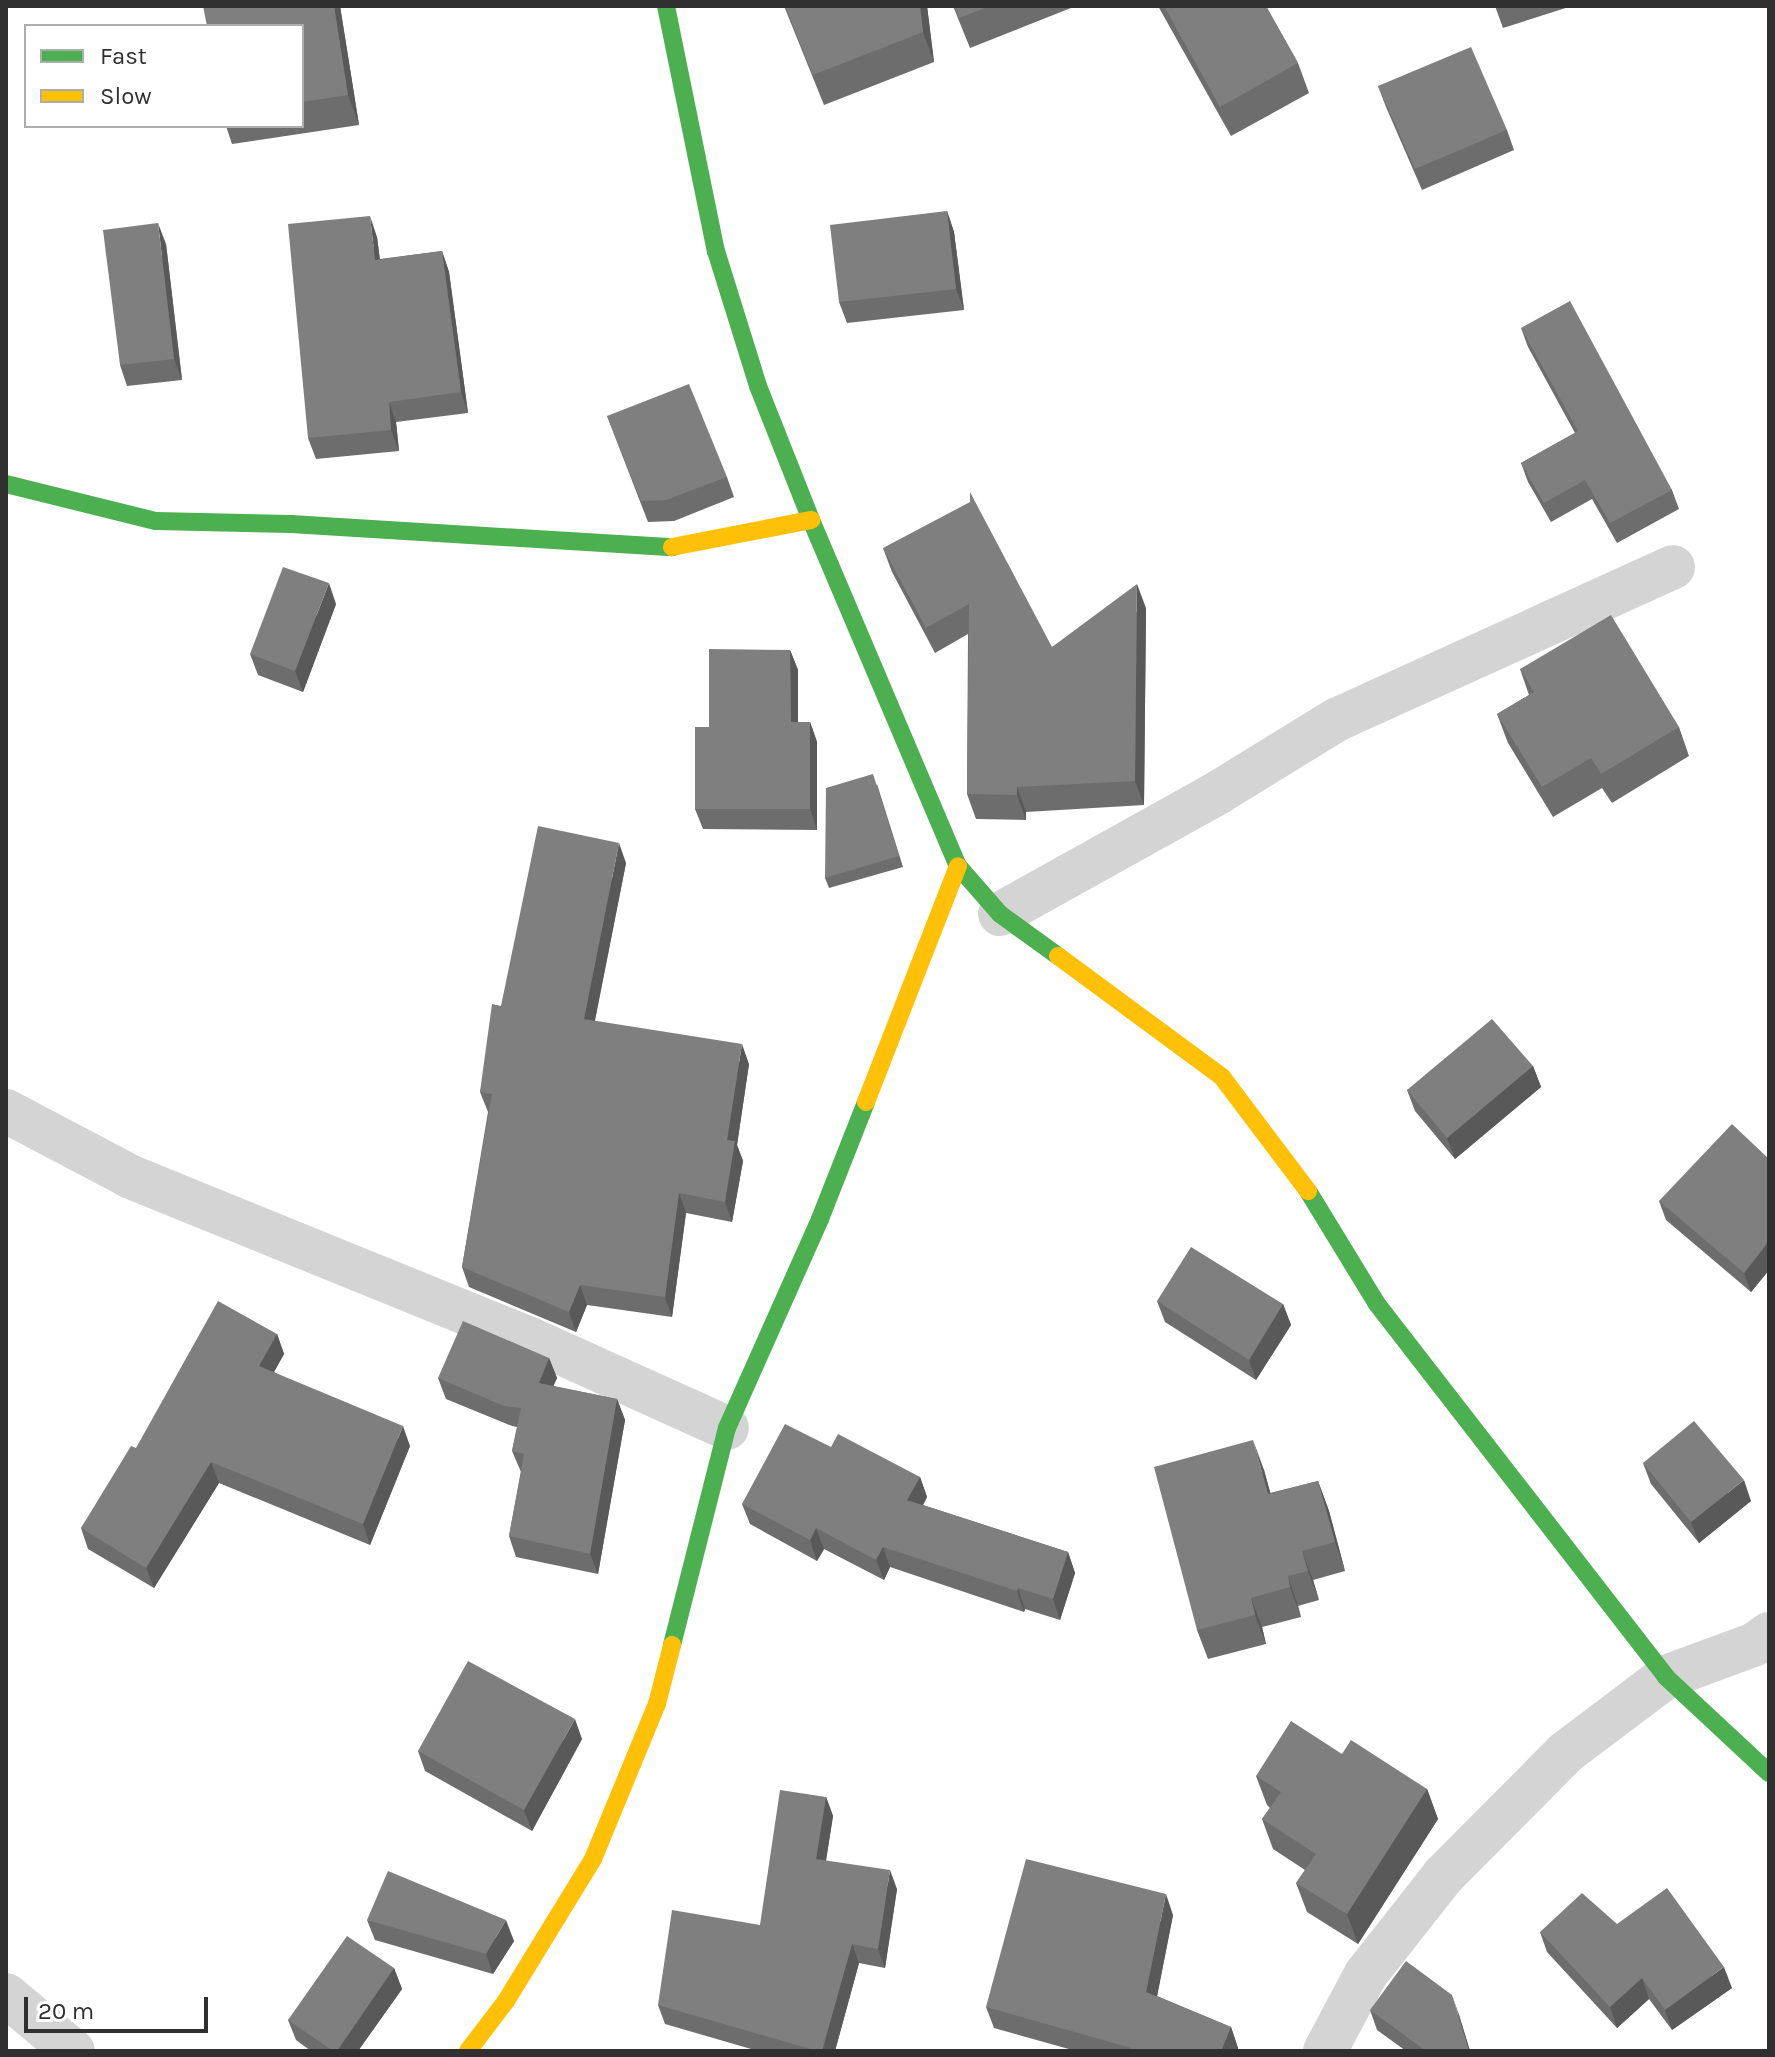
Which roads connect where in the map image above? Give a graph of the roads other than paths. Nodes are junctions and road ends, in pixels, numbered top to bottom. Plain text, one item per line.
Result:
1 (666, 6) edge
2 (6, 484) edge
3 (811, 520) junction
4 (1673, 567) dead end
5 (958, 866) junction
6 (1000, 914) junction
7 (6, 1111) edge
8 (727, 1428) junction
9 (1769, 1634) edge
10 (1666, 1677) junction
11 (1769, 1773) edge
12 (6, 1995) edge
13 (73, 2051) edge
14 (468, 2051) edge
15 (1325, 2051) edge

1 - 3 street
2 - 3 street
3 - 5 street
4 - 6 street
5 - 6 street
5 - 8 street
6 - 10 street
7 - 8 street
8 - 14 street
9 - 10 street
10 - 11 street
10 - 15 street
12 - 13 street

